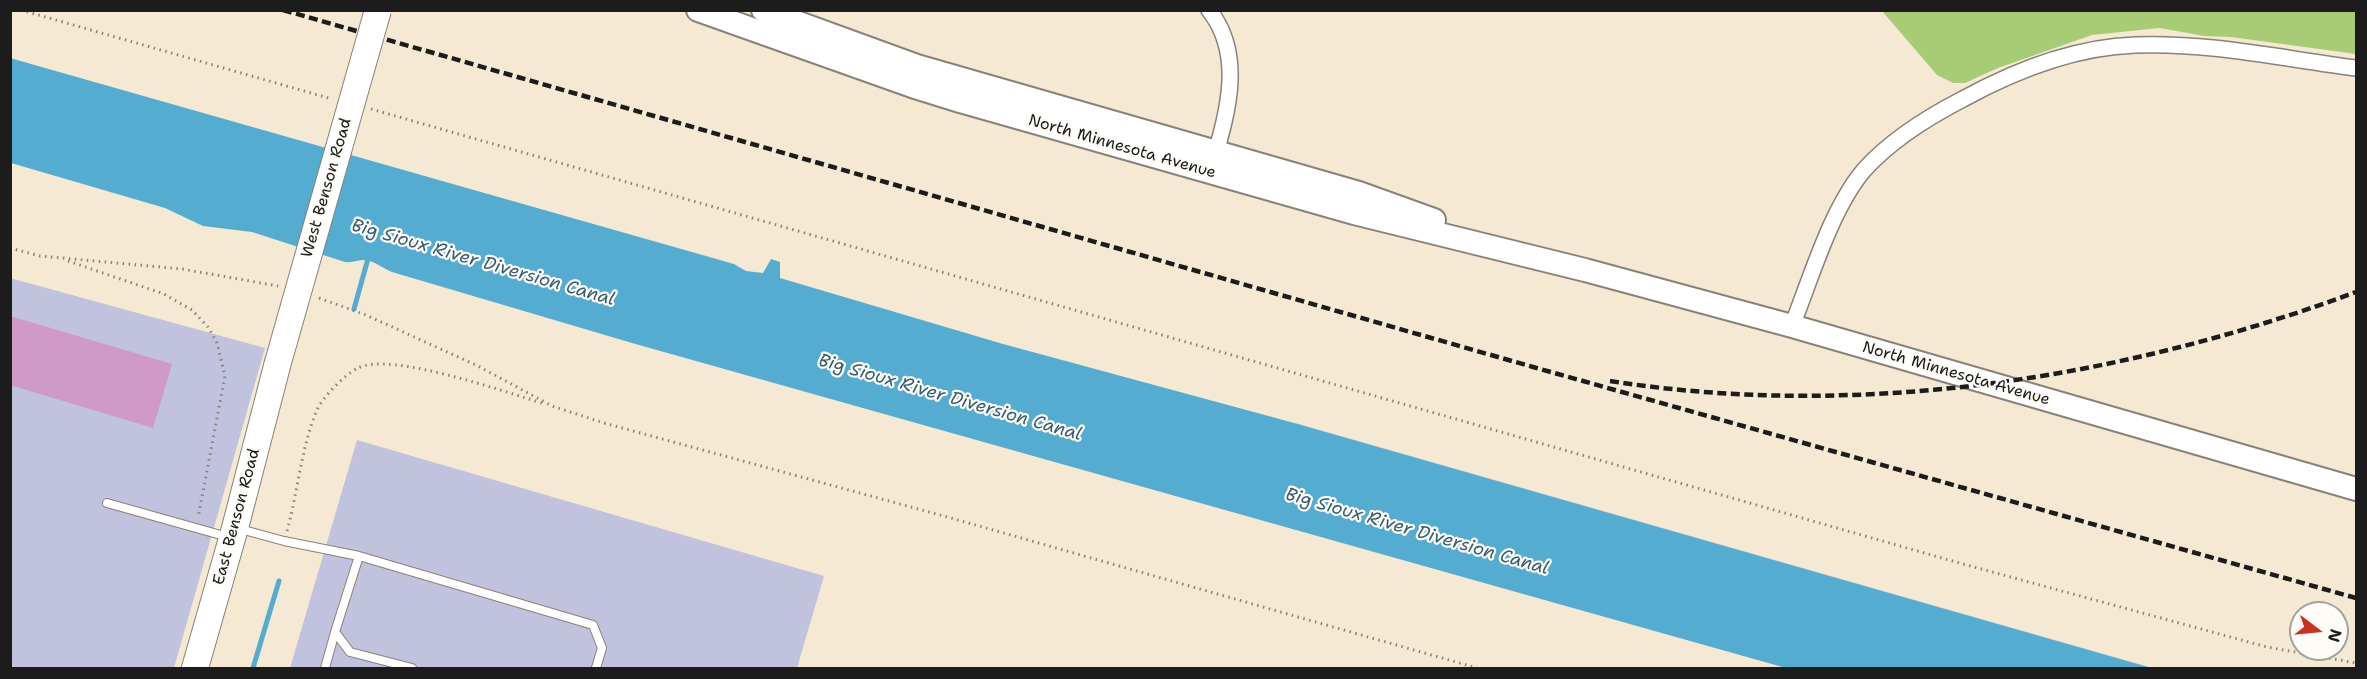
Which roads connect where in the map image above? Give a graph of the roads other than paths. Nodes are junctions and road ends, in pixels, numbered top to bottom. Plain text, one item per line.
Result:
1 (378, 10) edge
2 (698, 10) edge
3 (763, 10) edge
4 (1209, 10) edge
5 (2356, 68) edge
6 (1213, 162) junction
7 (1792, 326) junction
8 (277, 366) joint
9 (2356, 489) edge
10 (107, 503) dead end
11 (234, 533) junction
12 (359, 556) junction
13 (335, 632) junction
14 (195, 669) edge
15 (325, 669) edge
16 (412, 669) edge
17 (596, 669) edge

1 - 8 main road, West Benson Road, bridge
2 - 6 main road, North Minnesota Avenue
3 - 6 main road, North Minnesota Avenue
4 - 6 street
5 - 7 street
6 - 7 main road, North Minnesota Avenue
7 - 9 main road, North Minnesota Avenue
8 - 11 main road, East Benson Road
10 - 11 lane
11 - 12 lane
11 - 14 main road, East Benson Road
12 - 13 lane
12 - 17 lane
13 - 15 lane
13 - 16 lane

